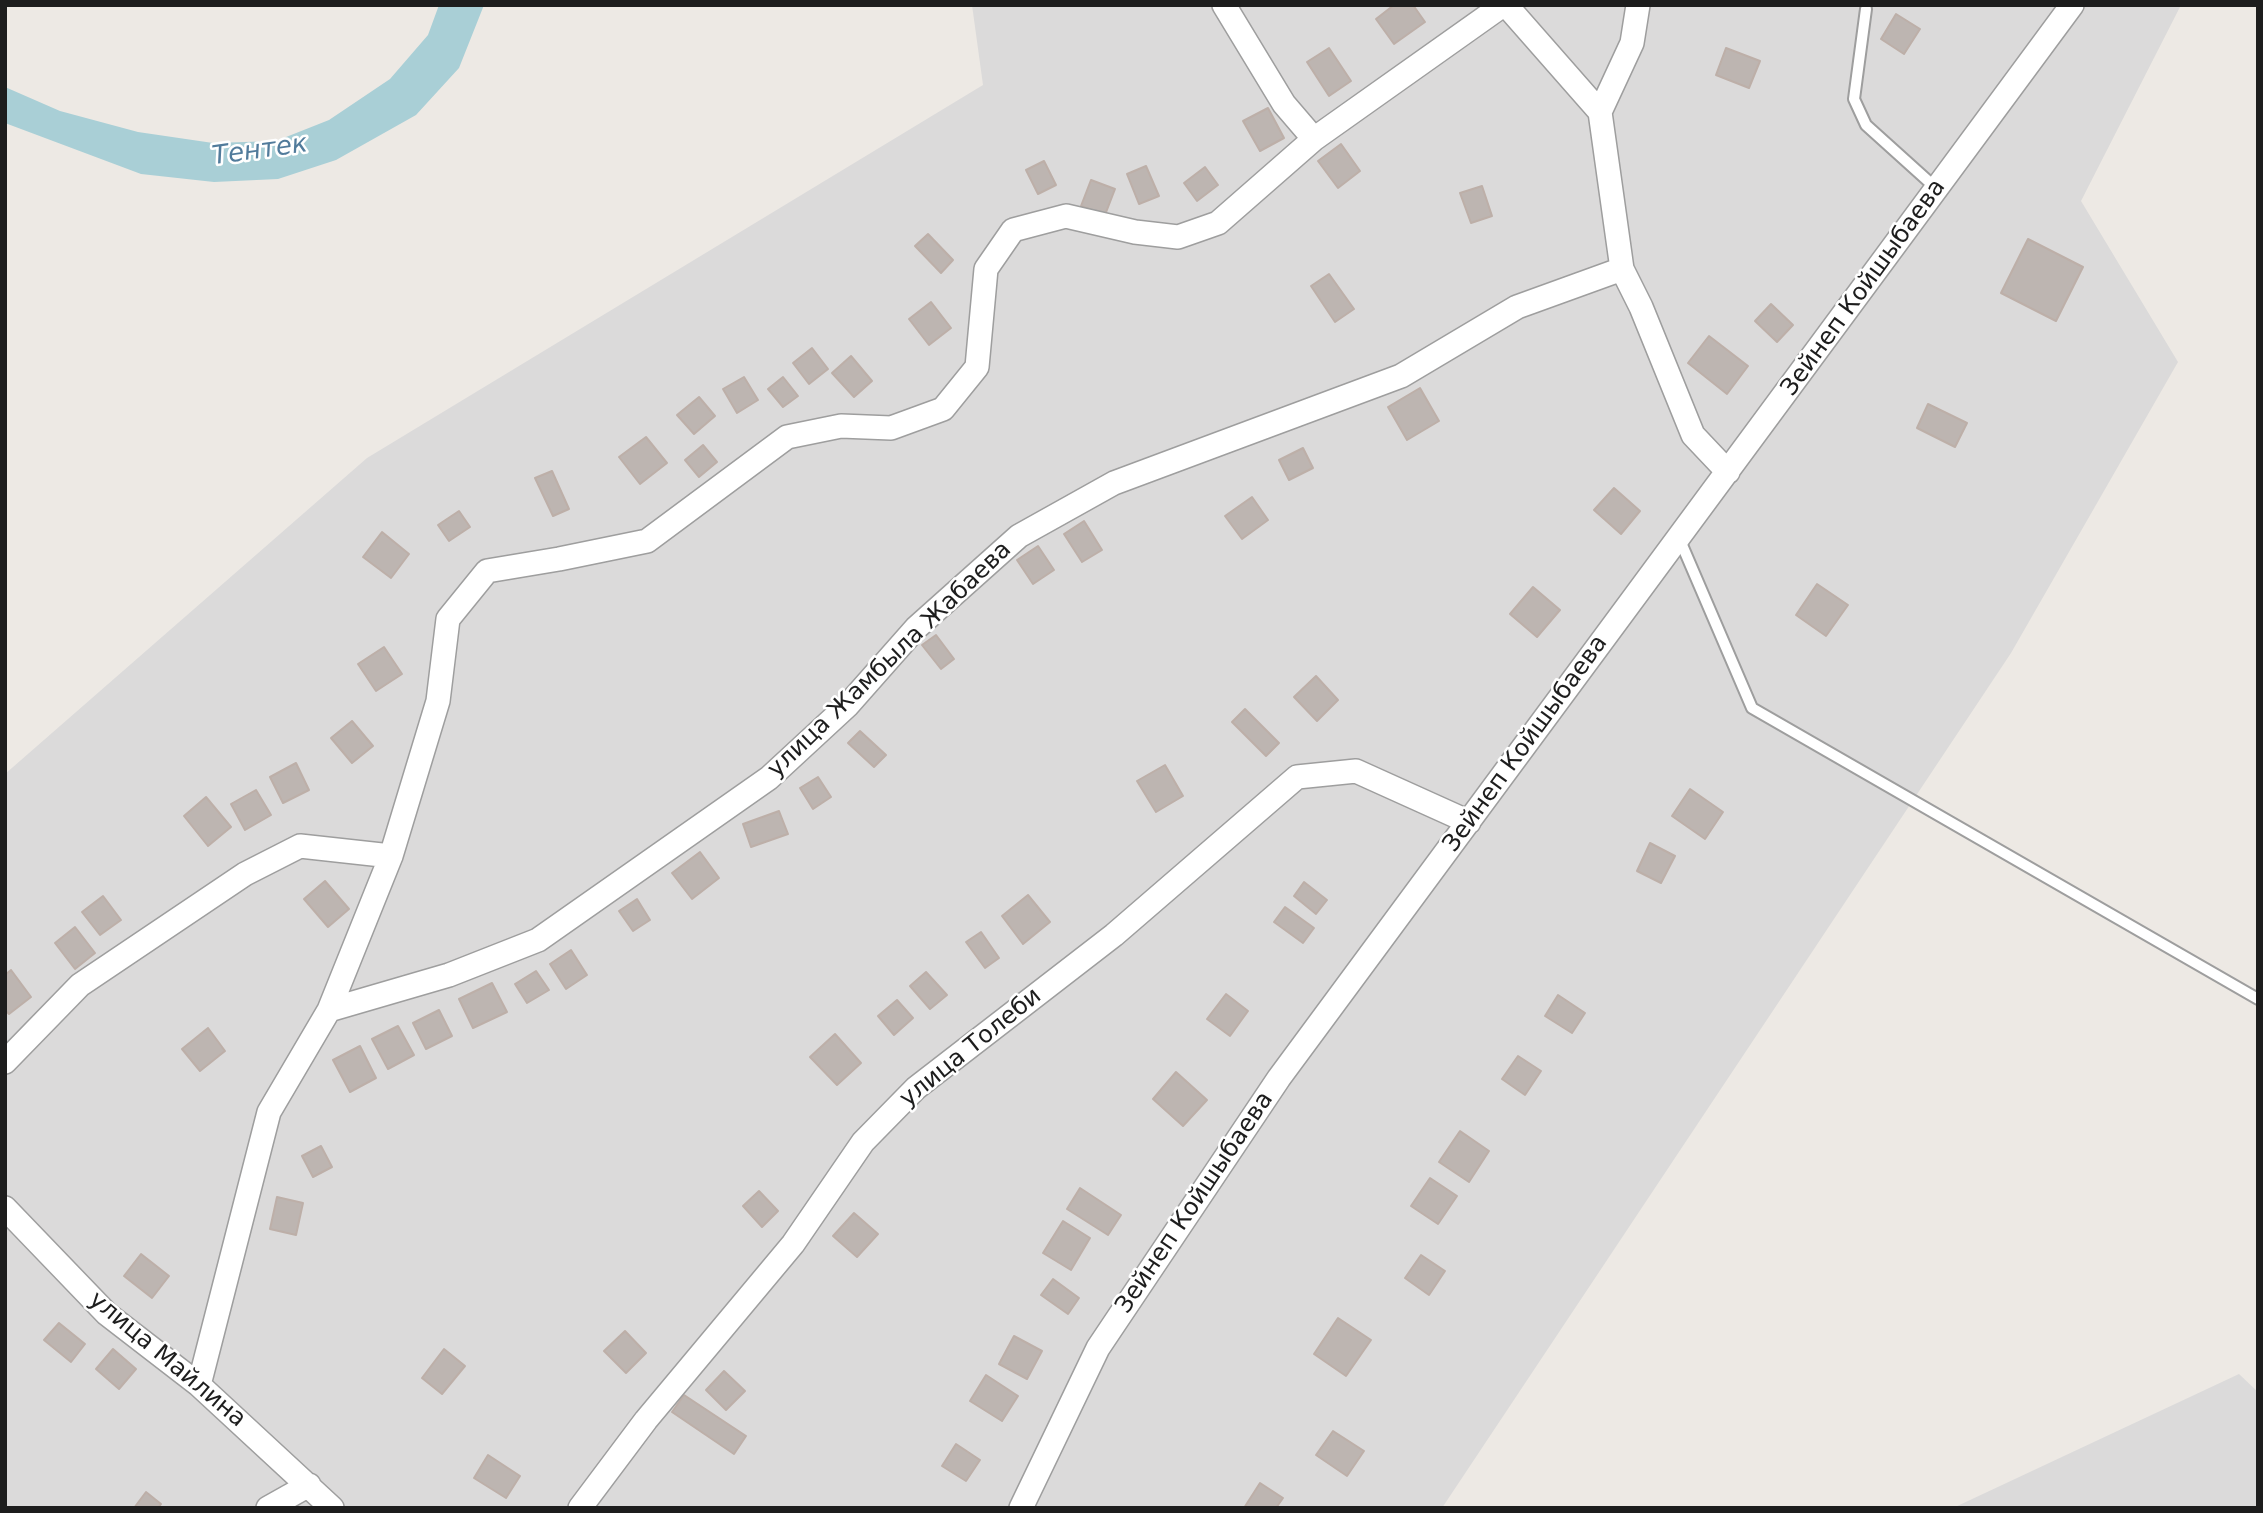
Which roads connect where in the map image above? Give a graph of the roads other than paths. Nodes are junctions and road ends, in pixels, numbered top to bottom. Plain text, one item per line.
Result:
1 (1224, 5) edge
2 (1504, 5) edge
3 (1638, 5) edge
4 (2073, 5) edge
5 (1866, 9) dead end
6 (1600, 112) junction
7 (1314, 139) junction
8 (1937, 189) junction
9 (1622, 269) junction
10 (1728, 472) junction
11 (1679, 538) junction
12 (1469, 822) junction
13 (391, 856) junction
14 (2258, 999) edge
15 (329, 1010) junction
16 (5, 1062) edge
17 (5, 1208) edge
18 (199, 1385) junction
19 (309, 1485) junction
20 (268, 1508) edge
21 (332, 1508) edge
22 (580, 1508) edge
23 (1021, 1508) edge

1 - 7 street
2 - 6 street
2 - 7 street
3 - 6 street
4 - 8 street, Зейнеп Койшыбаева
5 - 8 lane
6 - 9 street
7 - 13 street
8 - 10 street, Зейнеп Койшыбаева
9 - 10 street
9 - 15 street, улица Жамбыла Жабаева
10 - 11 street, Зейнеп Койшыбаева
11 - 12 street, Зейнеп Койшыбаева
11 - 14 lane
12 - 22 street, улица Толеби
12 - 23 street, Зейнеп Койшыбаева
13 - 15 street
13 - 16 street
15 - 18 street
17 - 18 street, улица Майлина
18 - 19 street, улица Майлина
19 - 20 street
19 - 21 street, улица Майлина

